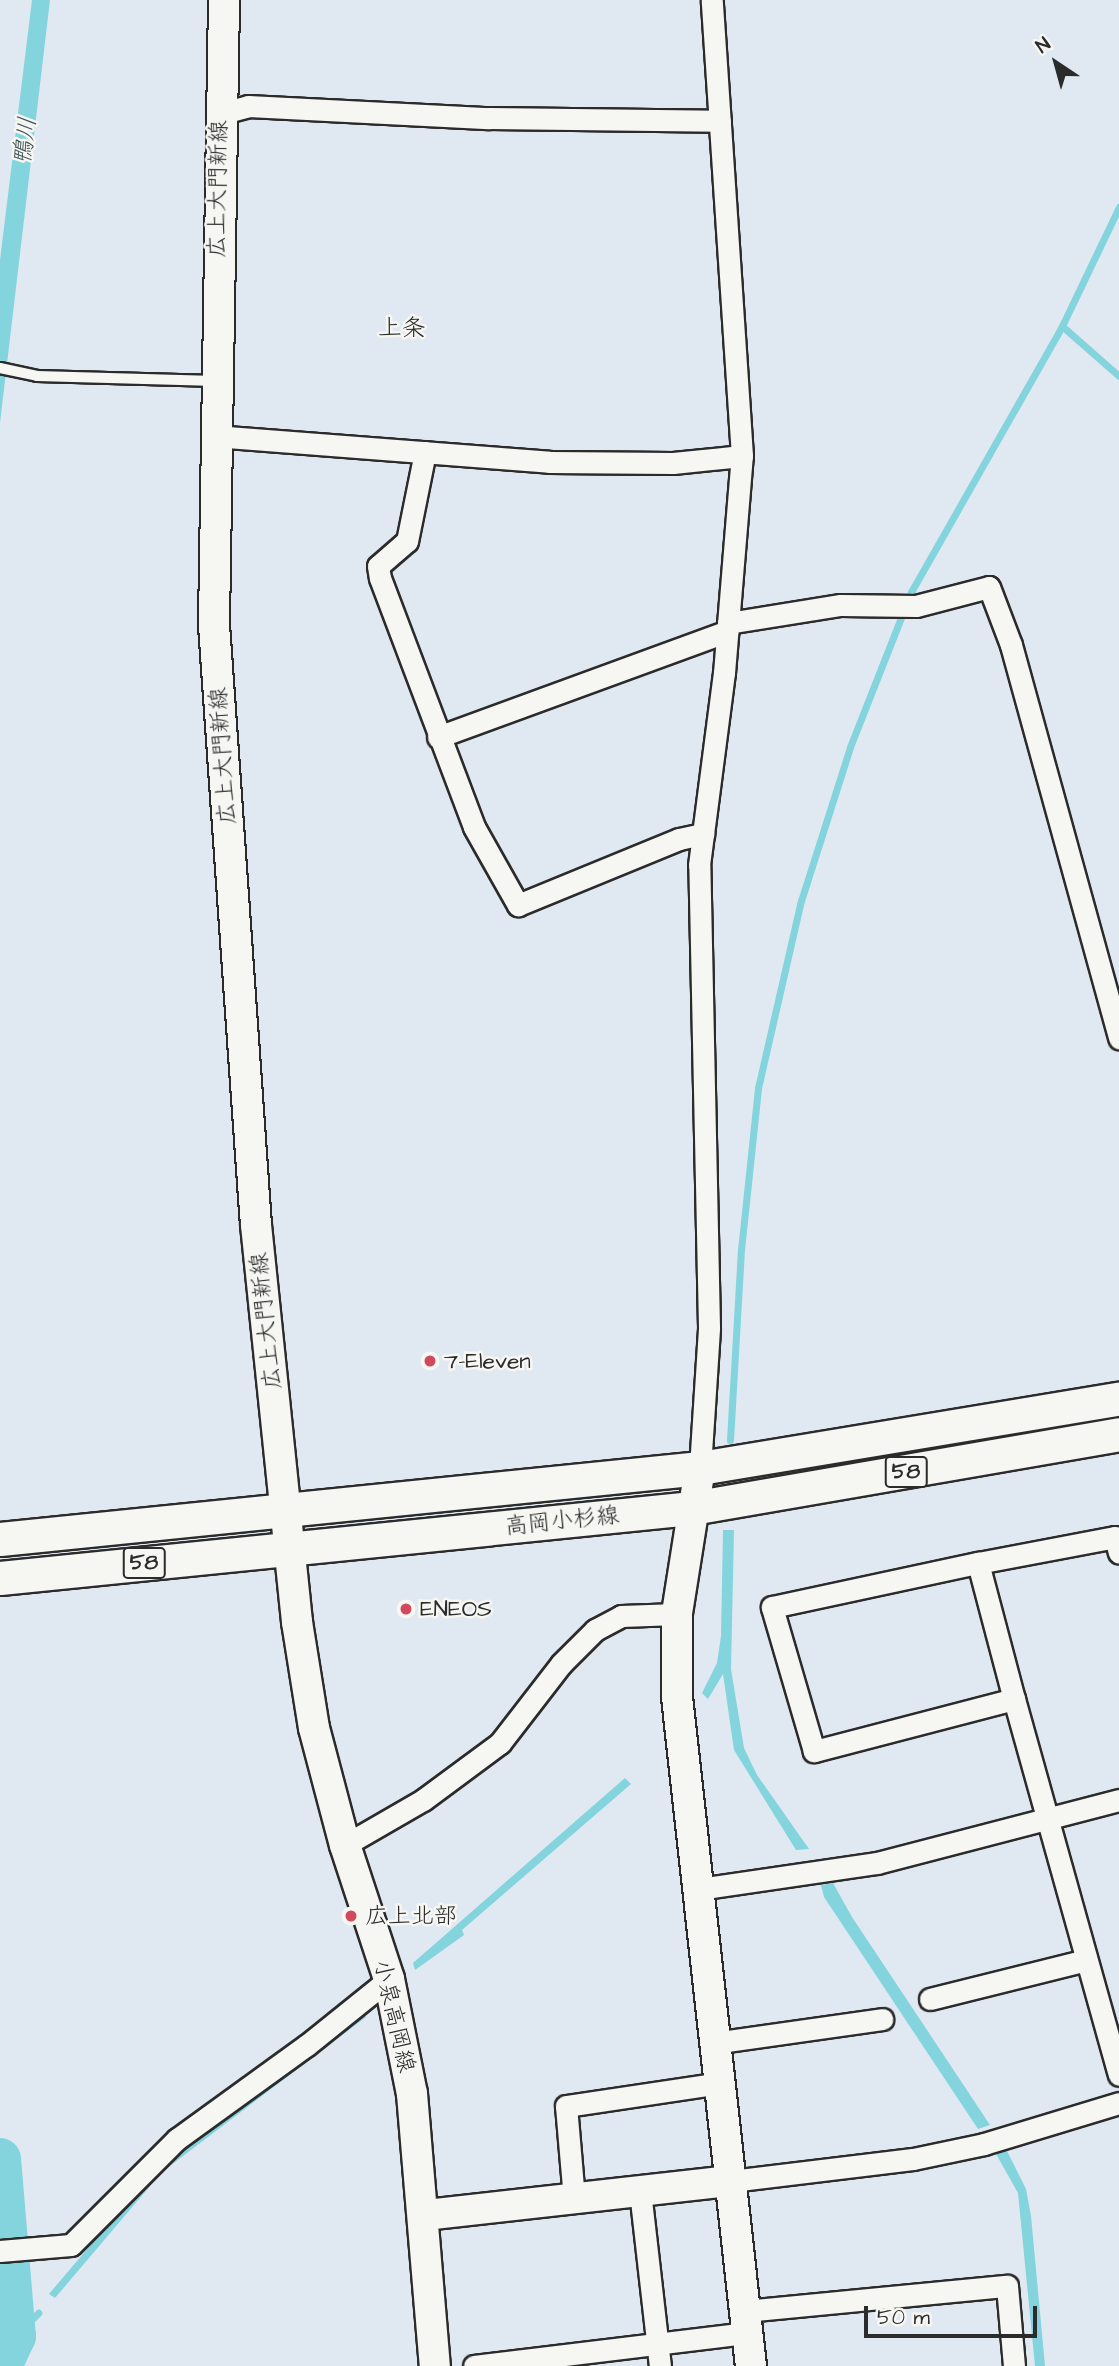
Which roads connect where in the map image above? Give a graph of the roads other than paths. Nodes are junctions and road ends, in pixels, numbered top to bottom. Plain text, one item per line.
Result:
1 (223, 0) edge
2 (712, 0) edge
3 (219, 114) junction
4 (720, 121) junction
5 (0, 368) edge
6 (216, 381) junction
7 (214, 436) junction
8 (425, 452) junction
9 (742, 456) junction
10 (728, 627) junction
11 (438, 737) junction
12 (703, 834) junction
13 (1119, 1038) edge
14 (1119, 1399) edge
15 (1119, 1434) edge
16 (700, 1468) junction
17 (692, 1508) junction
18 (284, 1509) junction
19 (0, 1539) edge
20 (1118, 1542) edge
21 (288, 1548) junction
22 (978, 1563) junction
23 (0, 1578) edge
24 (677, 1614) junction
25 (1014, 1699) junction
26 (1119, 1800) edge
27 (1047, 1817) junction
28 (345, 1845) junction
29 (698, 1889) junction
30 (1086, 1961) junction
31 (388, 1979) junction
32 (930, 1999) dead end
33 (882, 2019) dead end
34 (714, 2043) junction
35 (1119, 2075) edge
36 (719, 2083) junction
37 (1119, 2103) edge
38 (731, 2181) junction
39 (640, 2192) junction
40 (573, 2199) junction
41 (426, 2215) junction
42 (0, 2251) edge
43 (746, 2322) junction
44 (658, 2344) junction
45 (586, 2360) edge
46 (435, 2366) edge
47 (474, 2366) edge
48 (660, 2366) edge
49 (751, 2366) edge
50 (1014, 2366) edge

1 - 3 main road, 広上大門新線
2 - 4 street
3 - 4 street
3 - 6 main road, 広上大門新線
4 - 9 street
5 - 6 lane
6 - 7 main road, 広上大門新線
7 - 8 street
7 - 18 main road, 広上大門新線
8 - 9 street
8 - 11 street
9 - 10 street
10 - 11 street
10 - 12 street
10 - 13 street
11 - 12 street
12 - 16 street
14 - 16 main road, 高岡小杉線 / 58
15 - 17 main road, 高岡小杉線 / 58
16 - 17 main road
16 - 18 main road, 高岡小杉線 / 58
17 - 21 main road, 高岡小杉線 / 58
17 - 24 main road
18 - 19 main road, 高岡小杉線 / 58
18 - 21 main road, 小泉高岡線
20 - 22 street
21 - 23 main road, 高岡小杉線 / 58
21 - 28 main road, 小泉高岡線
22 - 25 street
22 - 25 street
24 - 28 street
24 - 29 main road
25 - 27 street
26 - 27 street
27 - 29 street
27 - 30 street
28 - 31 main road, 小泉高岡線
29 - 34 main road
30 - 32 street
30 - 35 street
31 - 41 main road, 小泉高岡線
31 - 42 street
33 - 34 street
34 - 36 main road
36 - 38 main road
36 - 40 street
37 - 38 street
38 - 39 main road
38 - 43 main road
39 - 40 main road
39 - 44 street
40 - 41 main road
41 - 46 main road, 小泉高岡線
43 - 44 street
43 - 49 main road
43 - 50 street
44 - 45 street
44 - 48 street
45 - 47 street

